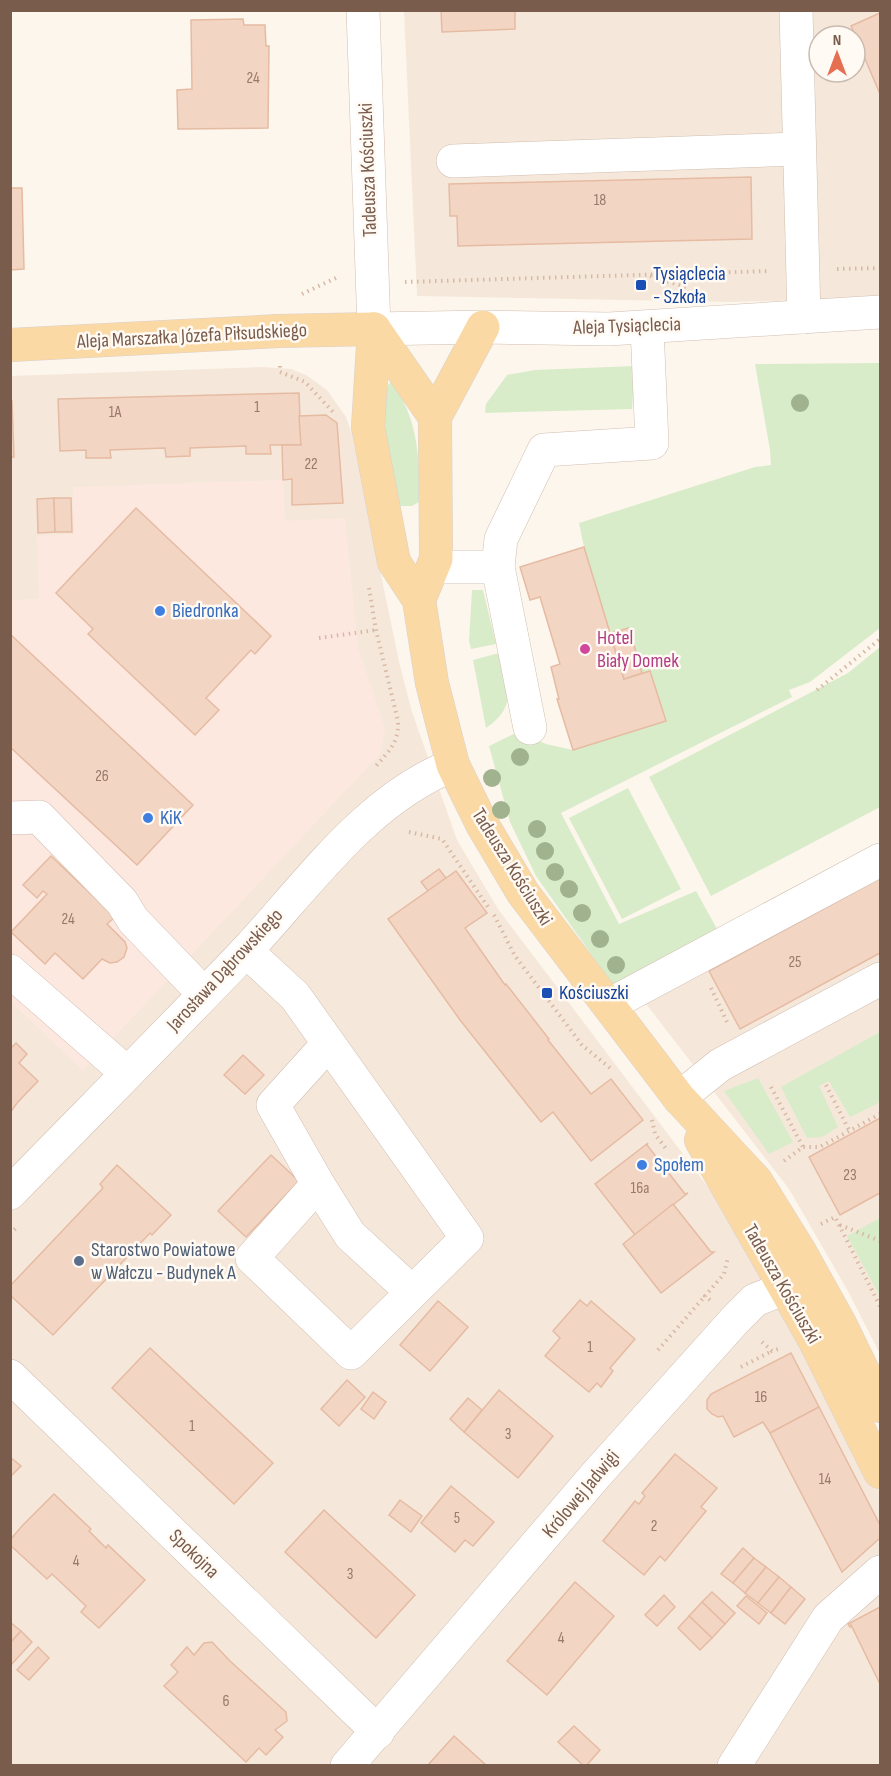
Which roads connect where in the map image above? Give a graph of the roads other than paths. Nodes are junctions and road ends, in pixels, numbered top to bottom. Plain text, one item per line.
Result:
1 (363, 10) edge
2 (796, 10) edge
3 (798, 149) junction
4 (453, 161) dead end
5 (880, 312) edge
6 (804, 317) junction
7 (483, 327) junction
8 (646, 327) junction
9 (374, 329) junction
10 (10, 345) edge
11 (435, 417) junction
12 (433, 567) junction
13 (498, 567) junction
14 (419, 600) junction
15 (530, 728) dead end
16 (453, 765) junction
17 (10, 818) edge
18 (880, 861) edge
19 (246, 951) junction
20 (10, 971) edge
21 (880, 979) edge
22 (204, 994) junction
23 (609, 1005) junction
24 (328, 1044) junction
25 (127, 1073) junction
26 (664, 1105) junction
27 (318, 1184) junction
28 (10, 1193) edge
29 (785, 1288) junction
30 (412, 1292) junction
31 (840, 1324) junction
32 (10, 1376) edge
33 (880, 1406) edge
34 (880, 1472) edge
35 (880, 1572) edge
36 (378, 1732) junction
37 (347, 1766) edge
38 (734, 1766) edge

1 - 9 street, Tadeusza Kościuszki
2 - 3 street
3 - 4 street
3 - 6 street
5 - 6 street, Aleja Tysiąclecia
6 - 8 street, Aleja Tysiąclecia
7 - 8 street, Aleja Tysiąclecia
7 - 9 street, Aleja Tysiąclecia
7 - 11 main road
8 - 13 street
9 - 10 main road, Aleja Marszałka Józefa Piłsudskiego
9 - 11 main road
9 - 14 main road, Tadeusza Kościuszki
11 - 12 main road
12 - 13 street
12 - 14 main road
13 - 15 street
14 - 16 main road, Tadeusza Kościuszki
16 - 19 street, Jarosława Dąbrowskiego
16 - 23 main road, Tadeusza Kościuszki
17 - 22 street
18 - 23 street
19 - 22 street, Jarosława Dąbrowskiego
19 - 24 street
20 - 25 street
21 - 26 street
22 - 25 street, Jarosława Dąbrowskiego
23 - 26 main road, Tadeusza Kościuszki
24 - 27 street
24 - 30 street
25 - 28 street, Jarosława Dąbrowskiego
26 - 29 main road, Tadeusza Kościuszki
26 - 31 main road, Tadeusza Kościuszki
27 - 30 street
27 - 30 street
29 - 31 street
29 - 34 main road, Tadeusza Kościuszki
29 - 36 street, Królowej Jadwigi
31 - 33 main road, Tadeusza Kościuszki
32 - 36 street, Spokojna
35 - 38 street
36 - 37 street, Królowej Jadwigi

